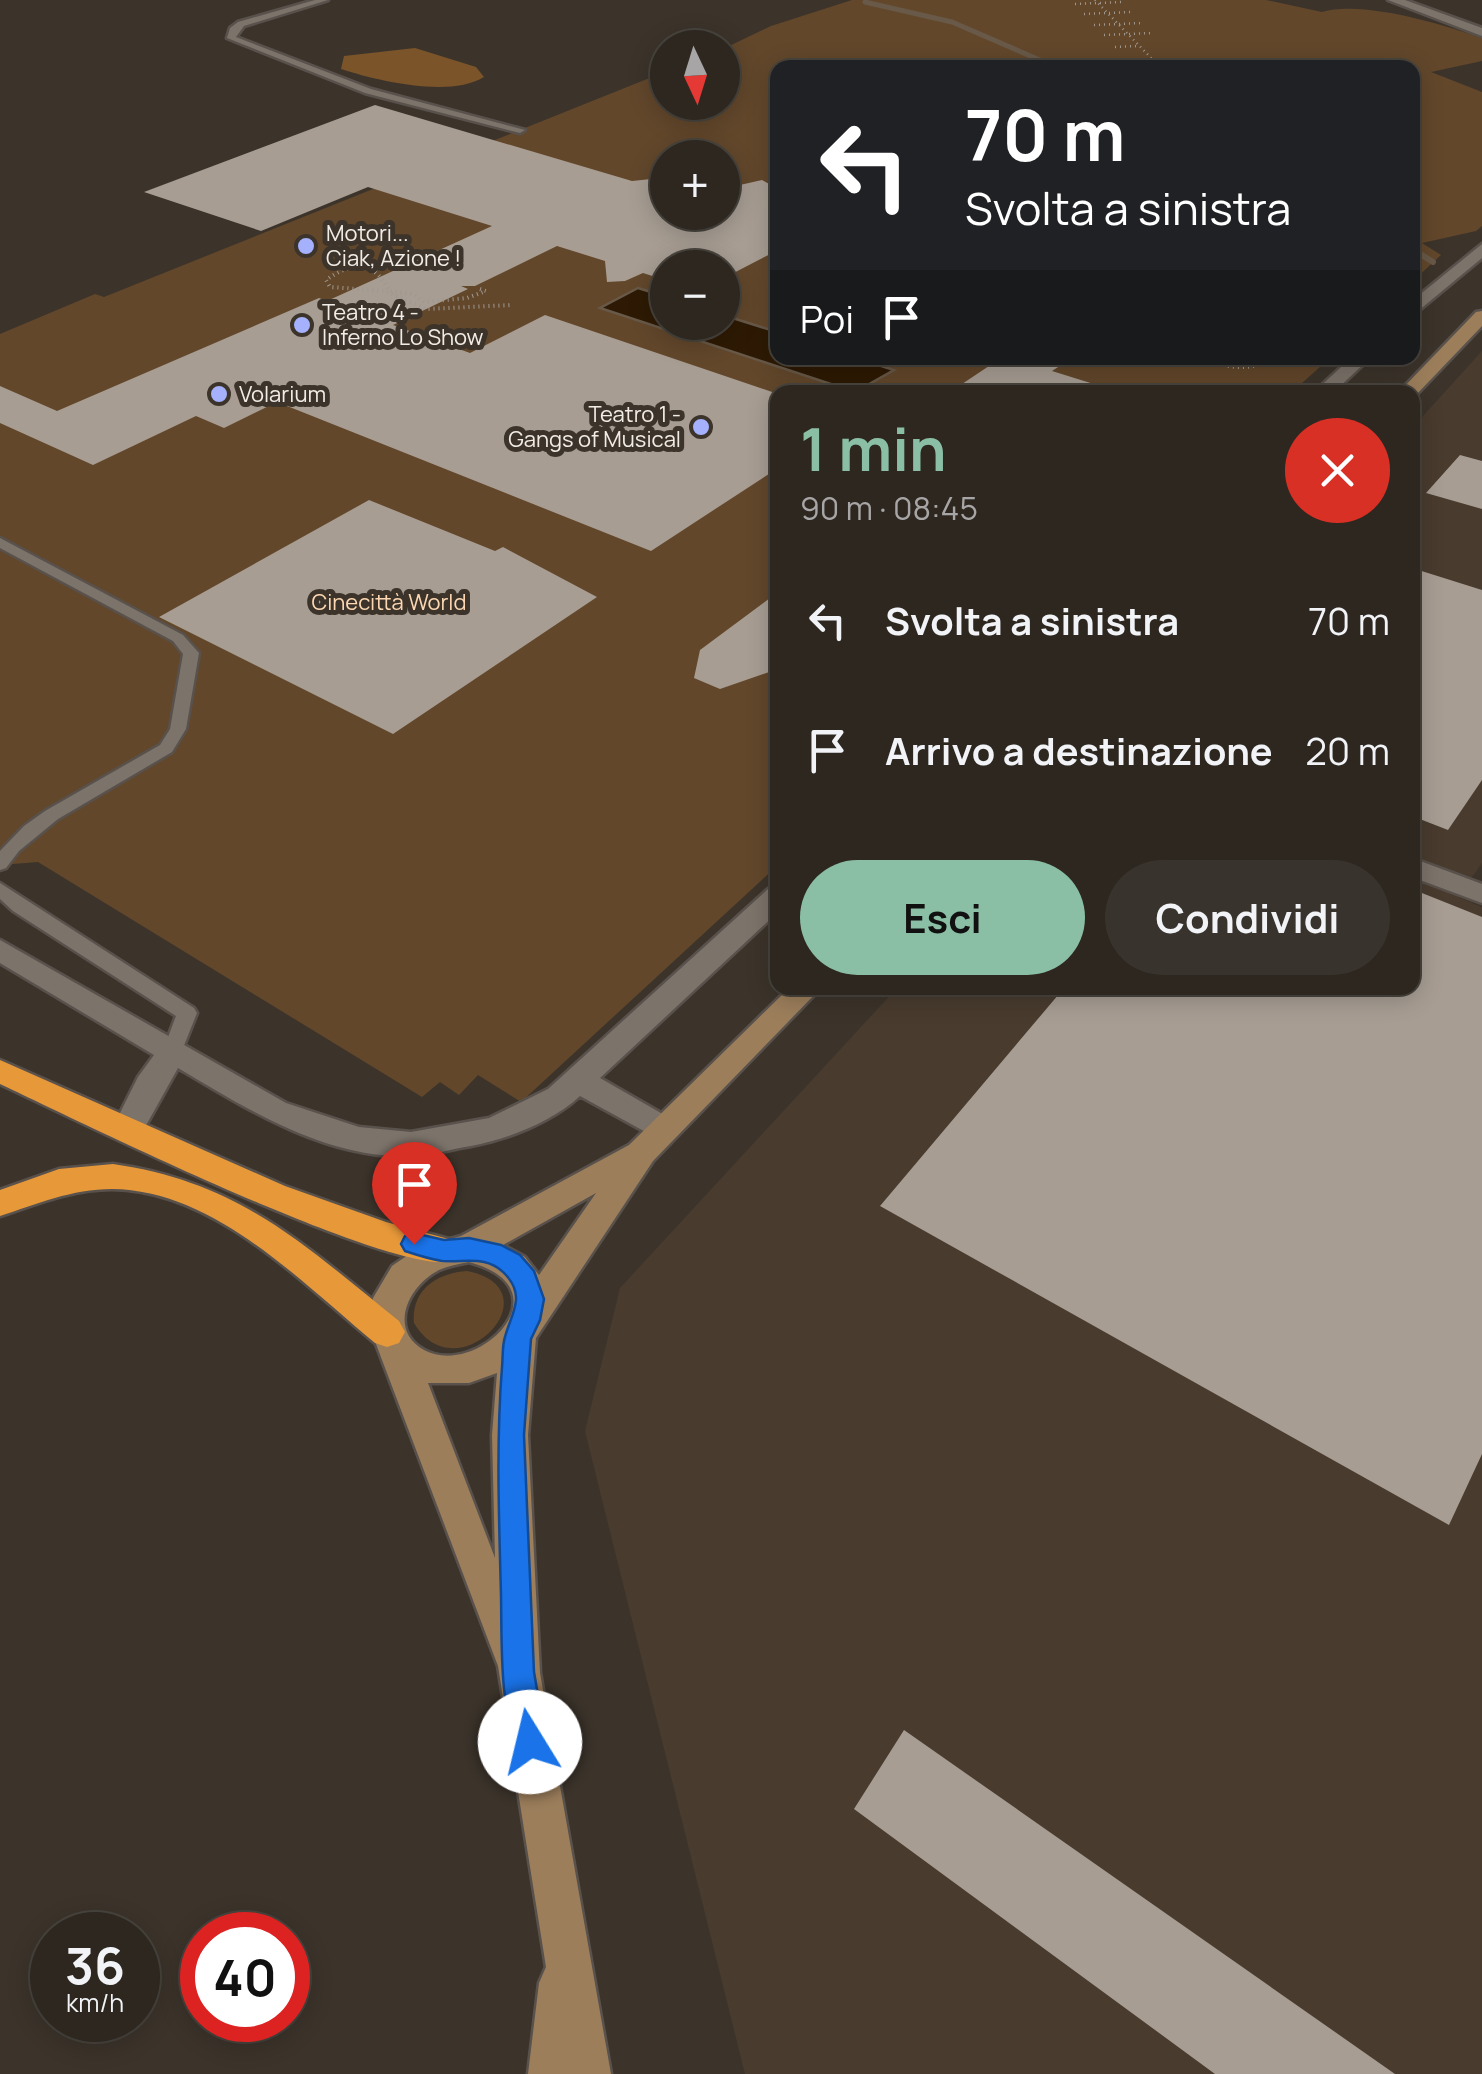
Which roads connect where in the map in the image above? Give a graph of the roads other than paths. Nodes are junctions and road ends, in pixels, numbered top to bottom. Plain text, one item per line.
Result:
1 (324, 0) edge
2 (1394, 0) edge
3 (1419, 0) edge
4 (1482, 22) edge
5 (1482, 32) edge
6 (520, 130) dead end
7 (1482, 249) edge
8 (1420, 304) edge
9 (1482, 316) edge
10 (1353, 365) edge
11 (1331, 385) edge
12 (1415, 385) edge
13 (0, 542) edge
14 (0, 864) edge
15 (1420, 870) edge
16 (0, 888) edge
17 (1482, 894) edge
18 (770, 903) edge
19 (0, 950) edge
20 (799, 995) edge
21 (172, 1052) junction
22 (0, 1071) edge
23 (579, 1080) junction
24 (128, 1128) junction
25 (652, 1141) junction
26 (0, 1203) edge
27 (457, 1250) junction
28 (522, 1329) junction
29 (392, 1341) junction
30 (519, 1672) junction
31 (565, 1950) junction
32 (552, 2074) edge
33 (587, 2074) edge

1 - 6 lane
2 - 5 street
3 - 4 street
7 - 8 street
9 - 12 street
10 - 11 street
13 - 14 lane
15 - 17 street
16 - 21 lane
18 - 23 street
19 - 21 street
20 - 25 street
21 - 23 street
21 - 24 street
22 - 24 highway
23 - 25 street
24 - 27 highway
25 - 27 street
25 - 28 street
26 - 29 highway
27 - 28 street
27 - 29 street
28 - 29 street
28 - 30 street
29 - 30 street
30 - 31 street
31 - 32 street
31 - 33 street

